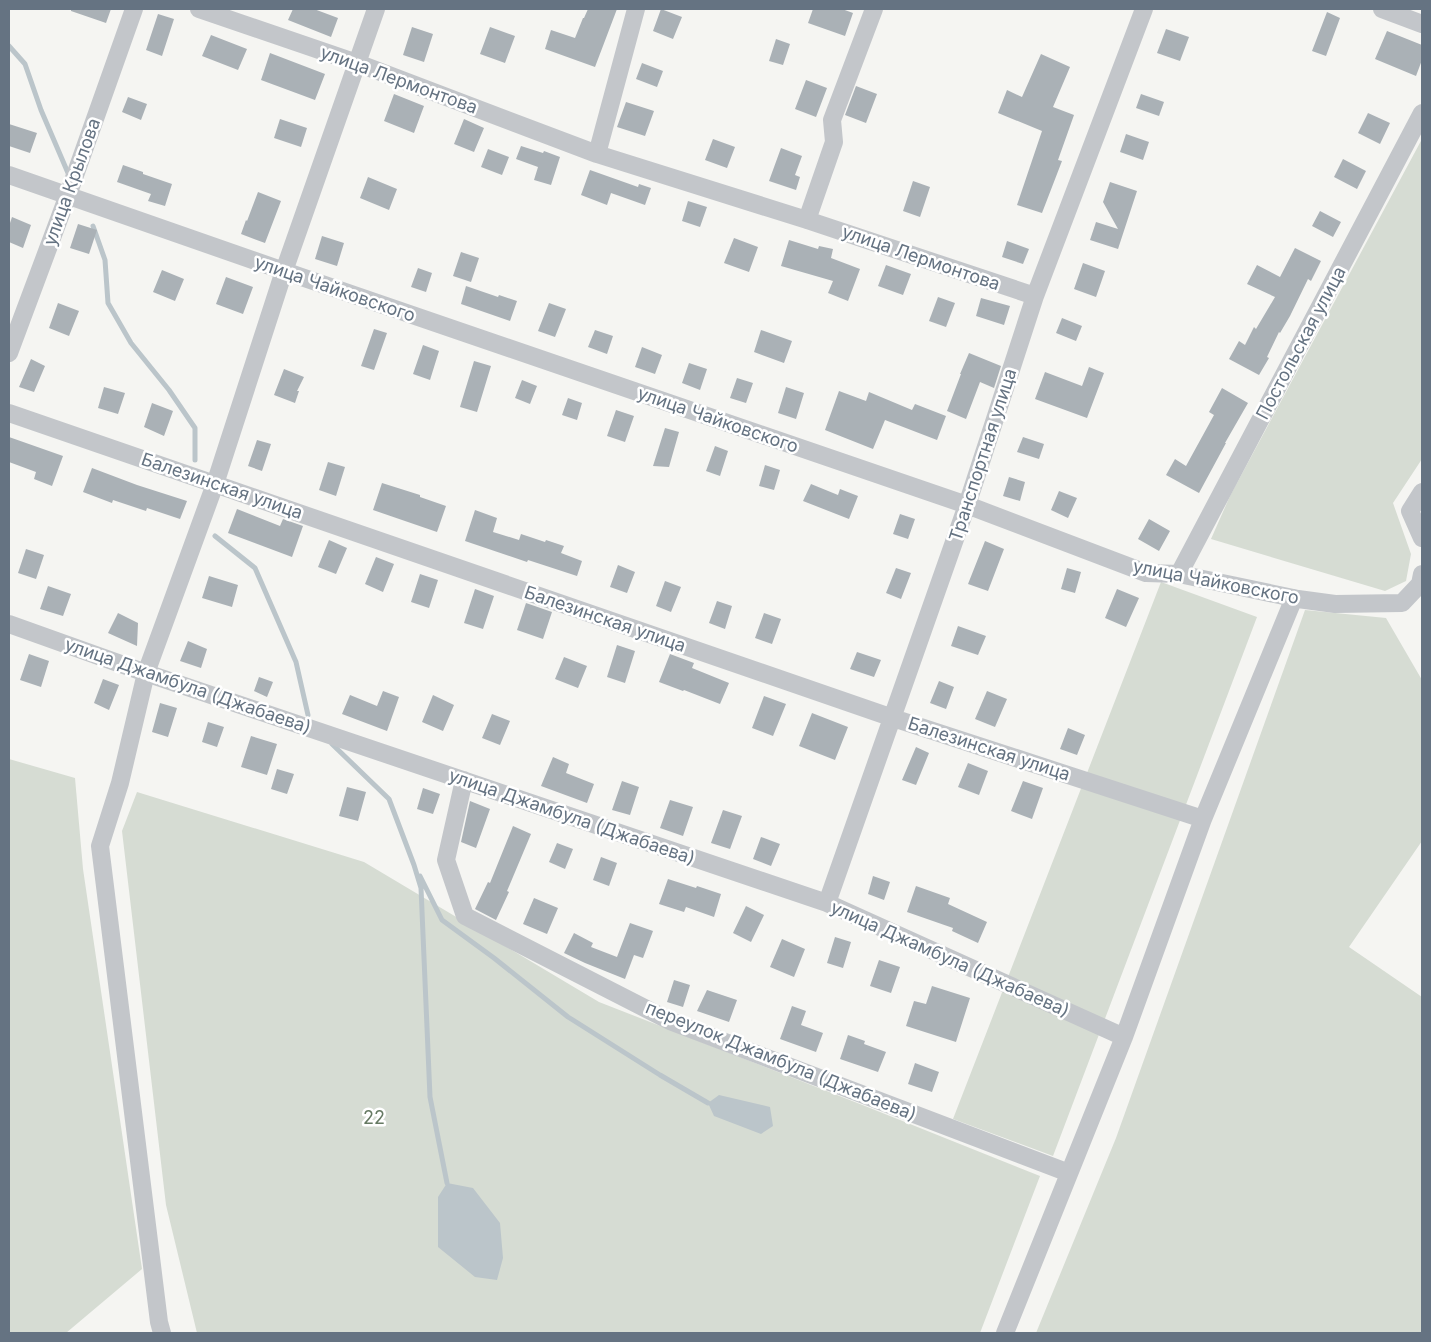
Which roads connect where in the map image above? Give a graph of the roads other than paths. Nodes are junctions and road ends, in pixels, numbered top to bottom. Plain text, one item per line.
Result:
1 (134, 9) edge
2 (199, 9) edge
3 (376, 9) edge
4 (636, 9) edge
5 (874, 9) edge
6 (1144, 9) edge
7 (1382, 9) edge
8 (1422, 24) edge
9 (357, 63) junction
10 (1422, 113) edge
11 (597, 154) junction
12 (9, 175) edge
13 (68, 195) junction
14 (807, 220) junction
15 (284, 271) junction
16 (1035, 296) junction
17 (9, 353) edge
18 (9, 413) edge
19 (215, 484) junction
20 (1422, 492) edge
21 (967, 505) junction
22 (1422, 538) edge
23 (1179, 574) junction
24 (1422, 574) edge
25 (1294, 598) junction
26 (9, 624) edge
27 (146, 672) junction
28 (892, 718) junction
29 (464, 780) junction
30 (1203, 819) junction
31 (827, 903) junction
32 (1124, 1037) junction
33 (1069, 1173) junction
34 (162, 1333) edge
35 (1005, 1333) edge

1 - 13 street, улица Крылова
2 - 9 street, улица Лермонтова
3 - 9 street
4 - 11 street
5 - 14 street
6 - 16 street, Транспортная улица
7 - 8 street
9 - 11 street, улица Лермонтова
9 - 15 street
10 - 23 street, Постольская улица
11 - 14 street, улица Лермонтова
12 - 13 street, улица Чайковского
13 - 15 street, улица Чайковского
13 - 17 street, улица Крылова
14 - 16 street, улица Лермонтова
15 - 19 street
15 - 21 street, улица Чайковского
16 - 21 street, Транспортная улица
18 - 19 street, Балезинская улица
19 - 27 street
19 - 28 street, Балезинская улица
20 - 22 street
21 - 23 street, улица Чайковского
21 - 28 street, Транспортная улица
23 - 25 street, улица Чайковского
24 - 25 street, улица Чайковского
25 - 30 street
26 - 27 street, улица Джамбула (Джабаева)
27 - 29 street, улица Джамбула (Джабаева)
27 - 34 street
28 - 30 street, Балезинская улица
28 - 31 street, Транспортная улица
29 - 31 street, улица Джамбула (Джабаева)
29 - 33 street, переулок Джамбула (Джабаева)
30 - 32 street
31 - 32 street, улица Джамбула (Джабаева)
32 - 33 street
33 - 35 street

